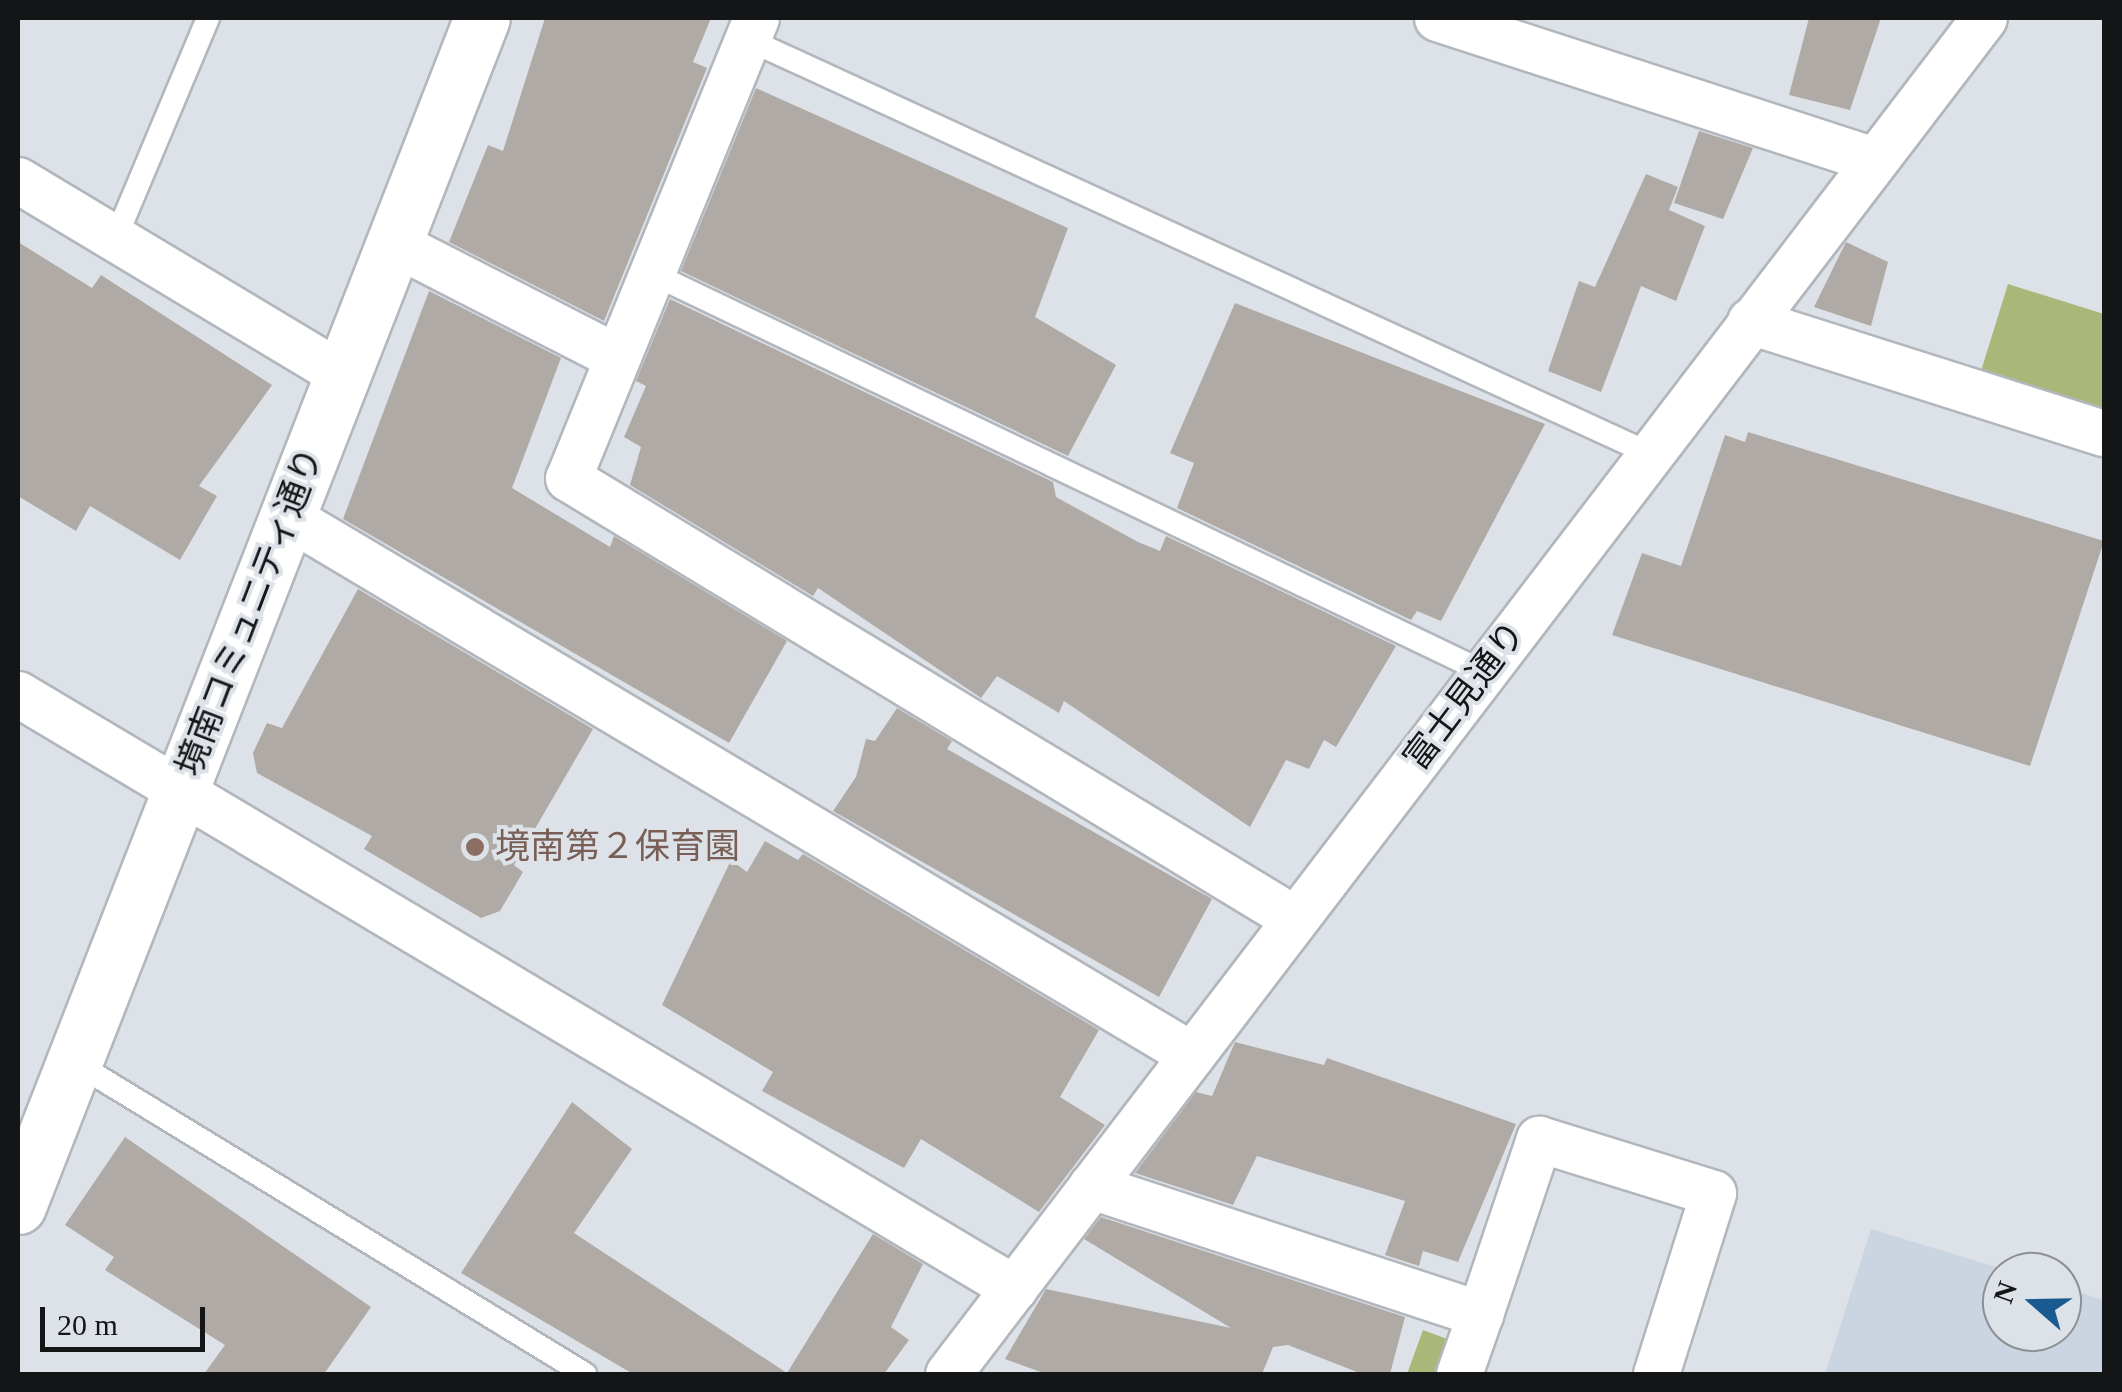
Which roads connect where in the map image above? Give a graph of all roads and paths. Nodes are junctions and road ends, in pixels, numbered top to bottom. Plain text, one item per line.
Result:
1 (208, 18) edge
2 (482, 18) edge
3 (1437, 18) edge
4 (1984, 18) edge
5 (751, 28) edge
6 (1875, 160) junction
7 (18, 180) edge
8 (116, 237) junction
9 (394, 243) junction
10 (651, 272) junction
11 (1750, 321) junction
12 (616, 357) junction
13 (342, 375) junction
14 (2104, 433) edge
15 (1646, 452) junction
16 (288, 516) junction
17 (1484, 672) junction
18 (18, 694) edge
19 (180, 791) junction
20 (1295, 920) junction
21 (1192, 1054) junction
22 (74, 1062) junction
23 (1091, 1186) junction
24 (18, 1206) edge
25 (1014, 1288) junction
26 (1480, 1314) junction
27 (585, 1374) edge
28 (948, 1374) edge
29 (1459, 1374) edge
30 (1656, 1374) edge

1 - 8 lane
2 - 9 street, 境南コミュニティ通り
3 - 6 street
4 - 6 street, 富士見通り
5 - 10 street
5 - 15 lane
6 - 11 street, 富士見通り
7 - 8 street
8 - 13 street
9 - 12 street
9 - 13 street, 境南コミュニティ通り
10 - 12 street
10 - 17 lane
11 - 14 street
11 - 15 street, 富士見通り
12 - 20 street
13 - 16 street, 境南コミュニティ通り
15 - 17 street, 富士見通り
16 - 19 street, 境南コミュニティ通り
16 - 21 street
17 - 20 street, 富士見通り
18 - 19 street
19 - 22 street, 境南コミュニティ通り
19 - 25 street
20 - 21 street, 富士見通り
21 - 23 street, 富士見通り
22 - 24 street, 境南コミュニティ通り
22 - 27 lane
23 - 25 street, 富士見通り
23 - 26 street
25 - 28 street, 富士見通り
26 - 29 street
26 - 30 street

